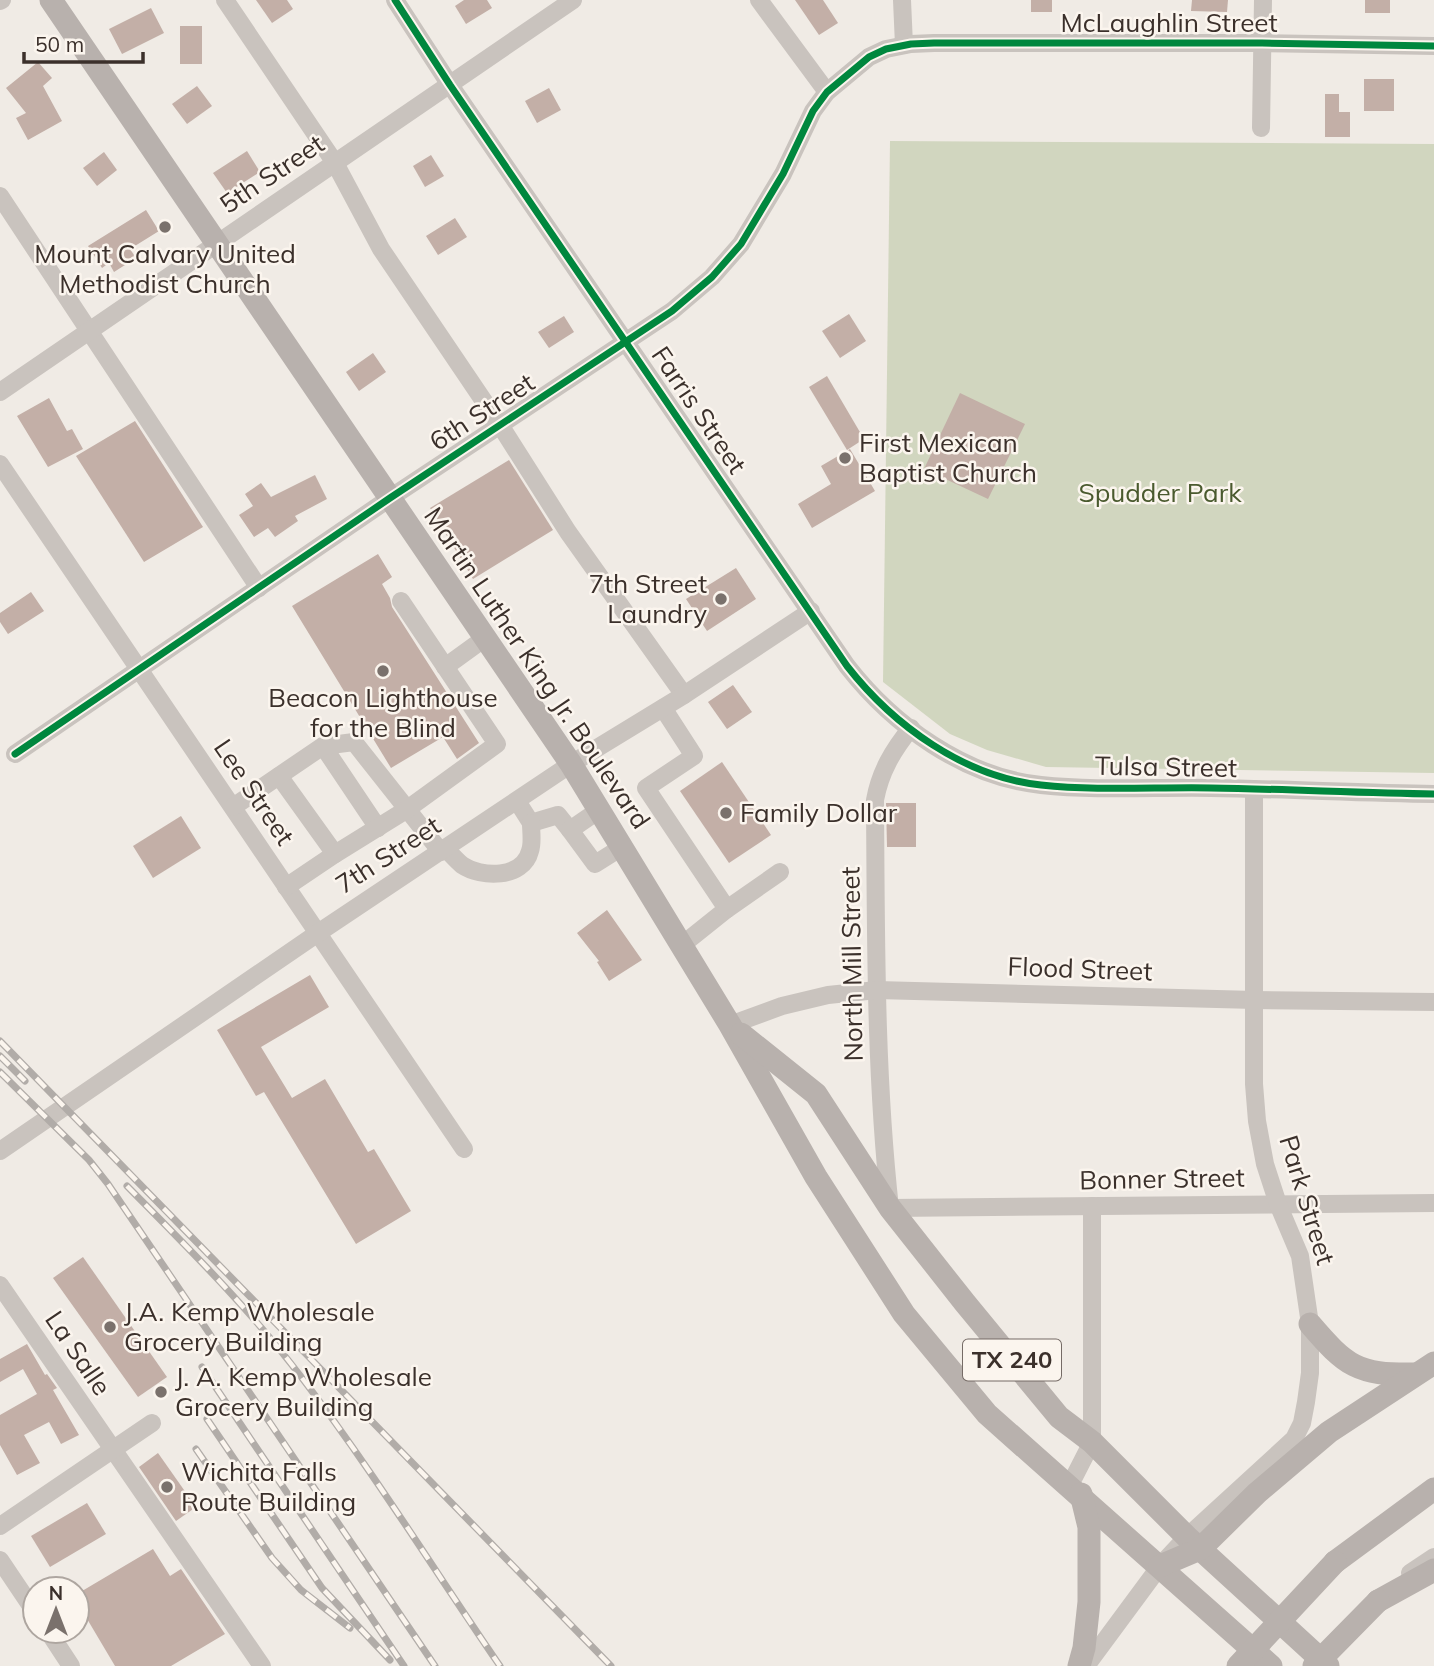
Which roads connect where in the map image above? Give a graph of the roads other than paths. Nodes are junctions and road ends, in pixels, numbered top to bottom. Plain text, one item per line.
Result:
1 (51, 0) edge
2 (225, 0) edge
3 (395, 0) edge
4 (572, 0) edge
5 (759, 0) edge
6 (902, 0) edge
7 (1263, 0) edge
8 (1262, 43) junction
9 (904, 45) junction
10 (1434, 46) edge
11 (450, 85) junction
12 (827, 92) junction
13 (1261, 128) dead end
14 (335, 163) junction
15 (0, 196) edge
16 (217, 244) junction
17 (89, 331) junction
18 (627, 341) junction
19 (0, 392) edge
20 (500, 425) junction
21 (0, 464) edge
22 (390, 498) junction
23 (259, 588) junction
24 (401, 601) dead end
25 (811, 611) junction
26 (485, 638) junction
27 (445, 667) junction
28 (140, 671) junction
29 (684, 695) junction
30 (663, 708) junction
31 (911, 728) junction
32 (323, 746) junction
33 (15, 754) dead end
34 (571, 764) junction
35 (279, 776) junction
36 (1254, 789) junction
37 (1434, 794) edge
38 (517, 802) junction
39 (233, 807) junction
40 (406, 810) junction
41 (599, 810) junction
42 (531, 823) junction
43 (378, 828) junction
44 (570, 830) junction
45 (622, 847) junction
46 (443, 850) junction
47 (335, 854) junction
48 (780, 873) dead end
49 (286, 887) junction
50 (727, 909) junction
51 (318, 933) junction
52 (682, 945) junction
53 (877, 990) junction
54 (1255, 1000) junction
55 (1434, 1002) edge
56 (730, 1025) junction
57 (464, 1149) dead end
58 (0, 1151) edge
59 (1278, 1203) junction
60 (1434, 1203) edge
61 (1092, 1206) junction
62 (890, 1208) junction
63 (0, 1285) edge
64 (1310, 1324) junction
65 (1424, 1368) edge
66 (152, 1423) dead end
67 (1092, 1442) junction
68 (112, 1451) junction
69 (1076, 1490) junction
70 (1430, 1494) edge
71 (0, 1526) edge
72 (1194, 1543) junction
73 (1434, 1557) edge
74 (0, 1560) edge
75 (1160, 1566) junction
76 (1434, 1570) edge
77 (21, 1591) edge
78 (1378, 1601) junction
79 (57, 1645) edge
80 (71, 1666) edge
81 (262, 1666) edge
82 (1079, 1666) edge
83 (1086, 1666) edge
84 (1238, 1666) edge
85 (1271, 1666) edge
86 (1314, 1666) edge
87 (1328, 1666) edge

1 - 16 main road, Martin Luther King Jr. Boulevard / TX 240
2 - 14 street
3 - 11 street, Farris Street
4 - 11 street, 5th Street
5 - 12 street
6 - 9 street
7 - 8 street
8 - 9 street, McLaughlin Street
8 - 10 street, McLaughlin Street
8 - 13 street
9 - 12 street, 6th Street
11 - 14 street, 5th Street
11 - 18 street, Farris Street
12 - 18 street, 6th Street
14 - 16 street, 5th Street
14 - 20 street
15 - 17 street
16 - 17 street, 5th Street
16 - 22 main road, Martin Luther King Jr. Boulevard / TX 240
17 - 19 street, 5th Street
17 - 23 street
18 - 20 street, 6th Street
18 - 25 street, Farris Street
20 - 22 street, 6th Street
20 - 29 street
21 - 28 street, Lee Street
22 - 23 street, 6th Street
22 - 26 main road, Martin Luther King Jr. Boulevard / TX 240
23 - 28 street, 6th Street
24 - 27 street
25 - 29 street, 7th Street
25 - 31 street, Farris Street
26 - 27 street
26 - 34 main road, Martin Luther King Jr. Boulevard / TX 240
27 - 40 street
28 - 33 street, 6th Street
28 - 39 street, Lee Street
29 - 30 street, 7th Street
30 - 34 street, 7th Street
30 - 50 street
31 - 36 street, Tulsa Street
31 - 53 street, North Mill Street
32 - 35 street
32 - 40 street
32 - 43 street
34 - 38 street, 7th Street
34 - 41 main road, Martin Luther King Jr. Boulevard / TX 240
35 - 39 street
35 - 47 street
36 - 37 street, Tulsa Street
36 - 54 street, Park Street
38 - 42 street
38 - 46 street, 7th Street
39 - 49 street, Lee Street
40 - 43 street
40 - 46 street
41 - 44 street
41 - 45 main road, Martin Luther King Jr. Boulevard / TX 240
42 - 44 street
42 - 46 street
43 - 47 street
44 - 45 street
45 - 52 main road, Martin Luther King Jr. Boulevard / TX 240
46 - 51 street, 7th Street
47 - 49 street
48 - 50 street
49 - 51 street, Lee Street
50 - 52 street
51 - 57 street, Lee Street
51 - 58 street, 7th Street
52 - 56 main road, Martin Luther King Jr. Boulevard / TX 240
53 - 54 street, Flood Street
53 - 56 street, Flood Street
53 - 62 street, North Mill Street
54 - 55 street, Flood Street
54 - 59 street, Park Street
56 - 62 main road, Martin Luther King Jr. Boulevard / TX 240
56 - 69 main road, Martin Luther King Jr. Boulevard / TX 240
59 - 60 street, Bonner Street
59 - 61 street, Bonner Street
59 - 64 street, Park Street
61 - 62 street, Bonner Street
61 - 67 street
62 - 67 main road, Martin Luther King Jr. Boulevard / TX 240
63 - 68 street, La Salle
64 - 65 main road
64 - 72 street, Park Street
65 - 72 main road
66 - 68 street
67 - 69 street
67 - 72 main road, Martin Luther King Jr. Boulevard / TX 240
68 - 71 street
68 - 81 street, La Salle
69 - 75 main road, Martin Luther King Jr. Boulevard / TX 240
69 - 82 main road
70 - 84 main road, bridge
72 - 75 main road
72 - 87 main road, Martin Luther King Jr. Boulevard / TX 240
73 - 78 street
74 - 77 street
75 - 83 street
75 - 85 main road, Martin Luther King Jr. Boulevard / TX 240
76 - 78 main road
78 - 86 main road, bridge
79 - 80 street

